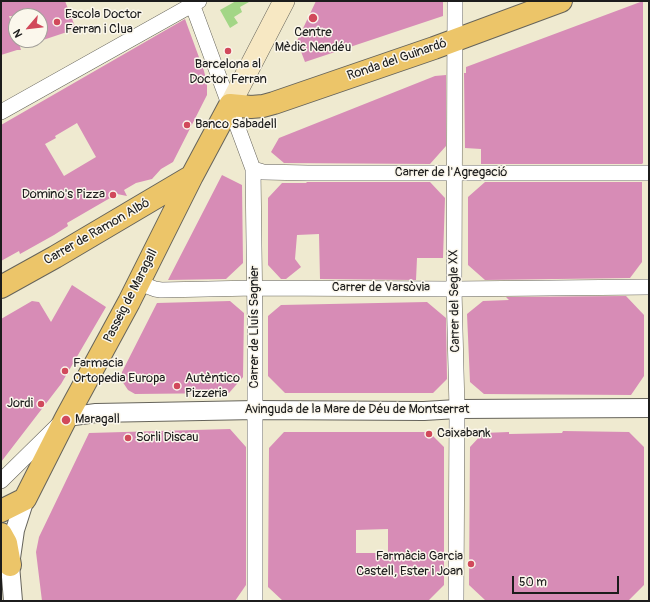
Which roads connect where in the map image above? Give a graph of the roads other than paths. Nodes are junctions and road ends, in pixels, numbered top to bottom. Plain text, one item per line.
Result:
1 (284, 1) edge
2 (455, 1) edge
3 (561, 1) edge
4 (194, 2) edge
5 (454, 40) junction
6 (230, 105) junction
7 (1, 112) edge
8 (253, 169) junction
9 (454, 173) junction
10 (649, 173) edge
11 (192, 176) junction
12 (139, 282) junction
13 (1, 286) edge
14 (649, 287) edge
15 (255, 288) junction
16 (454, 289) junction
17 (649, 408) edge
18 (457, 409) junction
19 (256, 410) junction
20 (66, 418) junction
21 (1, 481) edge
22 (25, 499) junction
23 (1, 510) edge
24 (1, 534) edge
25 (10, 565) junction
26 (13, 601) edge
27 (255, 601) edge
28 (456, 601) edge

1 - 6 main road, Passeig de Maragall
2 - 5 street, Carrer del Segle XX
3 - 5 main road, Ronda del Guinardó
4 - 6 street, Carrer de Lluís Sagnier
4 - 7 street
5 - 6 main road, Ronda del Guinardó
5 - 9 street, Carrer del Segle XX
6 - 8 street, Carrer de Lluís Sagnier
6 - 11 main road, Passeig de Maragall
8 - 9 street, Carrer de l'Agregació
8 - 15 street, Carrer de Lluís Sagnier
9 - 10 street, Carrer de l'Agregació
9 - 16 street, Carrer del Segle XX
11 - 12 main road, Passeig de Maragall
11 - 13 main road, Carrer de Ramon Albó
12 - 15 street, Carrer de Varsòvia
12 - 20 main road, Passeig de Maragall
14 - 16 street, Carrer de Varsòvia
15 - 16 street, Carrer de Varsòvia
15 - 19 street, Carrer de Lluís Sagnier
16 - 18 street, Carrer del Segle XX
17 - 18 street, Avinguda de la Mare de Déu de Montserrat
18 - 19 street, Avinguda de la Mare de Déu de Montserrat
18 - 28 street, Carrer del Segle XX
19 - 20 street, Avinguda de la Mare de Déu de Montserrat
19 - 27 street, Carrer de Lluís Sagnier
20 - 21 street
20 - 22 main road, Passeig de Maragall
22 - 23 main road
22 - 25 street, Passeig de Maragall
24 - 25 main road
25 - 26 street, Passeig de Maragall

